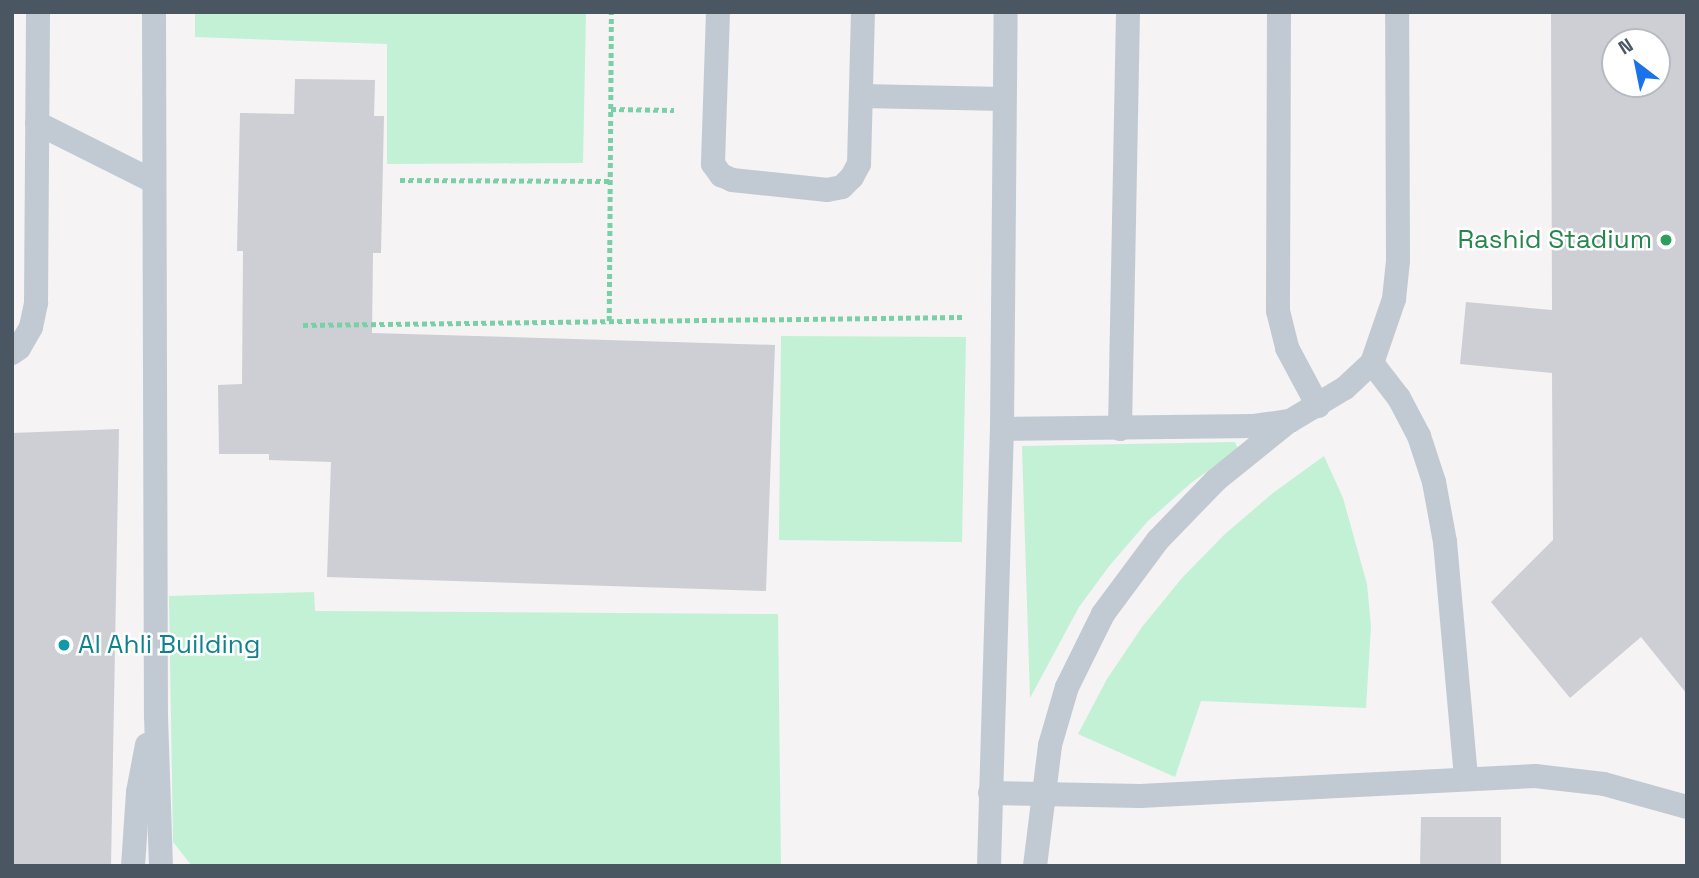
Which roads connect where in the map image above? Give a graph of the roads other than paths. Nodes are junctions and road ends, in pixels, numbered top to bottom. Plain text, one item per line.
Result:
1 (38, 12) edge
2 (154, 12) edge
3 (718, 12) edge
4 (863, 12) edge
5 (1006, 12) edge
6 (1128, 12) edge
7 (1279, 12) edge
8 (1397, 12) edge
9 (861, 96) junction
10 (1004, 99) junction
11 (37, 123) junction
12 (153, 181) junction
13 (12, 353) edge
14 (1371, 363) junction
15 (1318, 406) junction
16 (1290, 421) junction
17 (1002, 429) junction
18 (1121, 429) junction
19 (156, 716) junction
20 (1465, 777) junction
21 (990, 793) junction
22 (1043, 794) junction
23 (1687, 807) edge
24 (133, 866) edge
25 (161, 866) edge
26 (989, 866) edge
27 (1035, 866) edge

1 - 11 lane
2 - 12 lane
3 - 9 lane
4 - 9 lane
5 - 10 lane
6 - 18 lane
7 - 15 lane
8 - 14 lane
9 - 10 lane
10 - 17 lane
11 - 12 lane
11 - 13 lane
12 - 19 lane
14 - 15 lane
14 - 20 lane
15 - 16 lane
16 - 18 lane
16 - 22 lane
17 - 18 lane
17 - 21 lane
19 - 24 lane
19 - 25 lane
20 - 22 lane
20 - 23 lane
21 - 22 lane
21 - 26 lane
22 - 27 lane

